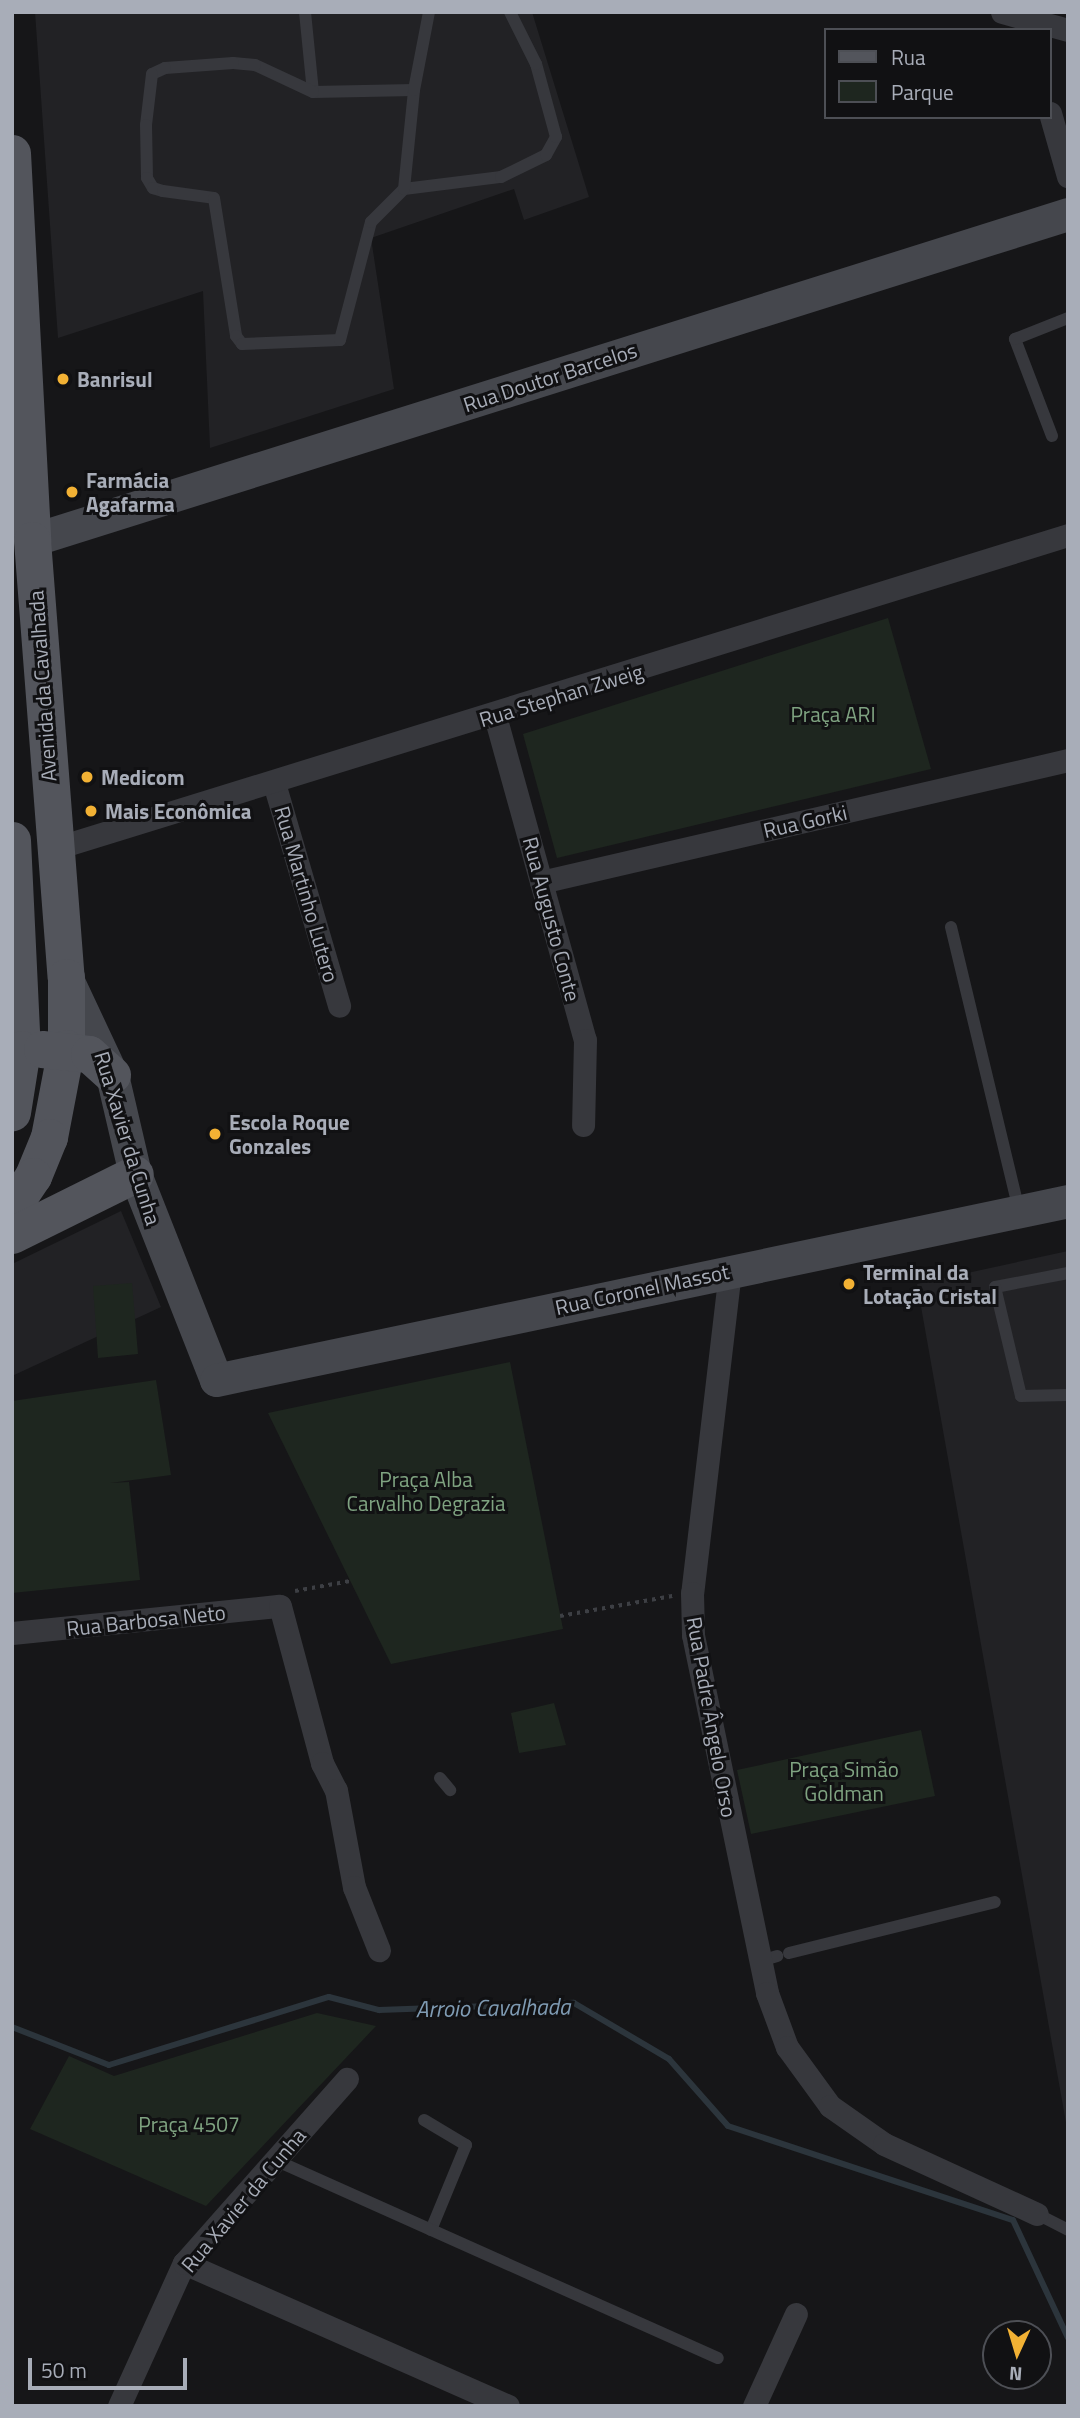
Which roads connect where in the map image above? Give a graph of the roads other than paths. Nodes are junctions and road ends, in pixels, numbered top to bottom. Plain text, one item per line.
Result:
1 (304, 12) edge
2 (429, 12) edge
3 (510, 12) edge
4 (1018, 18) edge
5 (1068, 30) edge
6 (414, 90) junction
7 (313, 92) junction
8 (1052, 119) edge
9 (12, 153) edge
10 (1068, 176) edge
11 (404, 190) junction
12 (1068, 214) edge
13 (1068, 317) edge
14 (1052, 436) dead end
15 (22, 532) edge
16 (1068, 535) edge
17 (495, 716) junction
18 (1068, 760) edge
19 (274, 783) junction
20 (12, 840) edge
21 (53, 849) junction
22 (541, 882) junction
23 (951, 928) dead end
24 (66, 976) junction
25 (339, 1006) dead end
26 (66, 1048) junction
27 (22, 1049) junction
28 (112, 1075) junction
29 (12, 1112) edge
30 (583, 1125) dead end
31 (135, 1174) junction
32 (1068, 1201) edge
33 (12, 1207) edge
34 (1020, 1212) junction
35 (12, 1235) edge
36 (730, 1271) junction
37 (1068, 1273) edge
38 (216, 1380) joint
39 (1068, 1395) edge
40 (12, 1633) edge
41 (440, 1778) dead end
42 (450, 1790) dead end
43 (995, 1902) dead end
44 (379, 1950) dead end
45 (775, 1957) junction
46 (347, 2079) dead end
47 (424, 2120) dead end
48 (275, 2160) junction
49 (1037, 2214) joint
50 (430, 2230) junction
51 (1068, 2230) edge
52 (184, 2263) junction
53 (796, 2314) dead end
54 (719, 2357) dead end
55 (119, 2406) edge
56 (508, 2406) edge
57 (754, 2406) edge

1 - 7 lane
2 - 6 lane
3 - 11 lane
4 - 5 street
6 - 7 lane
6 - 11 lane
7 - 11 lane
8 - 10 street
9 - 15 main road, Avenida da Cavalhada
12 - 15 street, Rua Doutor Barcelos
13 - 14 lane
15 - 21 main road, Avenida da Cavalhada
16 - 17 street, Rua Stephan Zweig
17 - 19 street, Rua Stephan Zweig
17 - 22 street, Rua Augusto Conte
18 - 22 street, Rua Gorki
19 - 21 street, Rua Stephan Zweig
19 - 25 street, Rua Martinho Lutero
20 - 27 main road
21 - 24 main road, Avenida da Cavalhada
22 - 30 street, Rua Augusto Conte
23 - 34 lane
24 - 26 main road, Avenida da Cavalhada
24 - 28 street, Rua Xavier da Cunha
26 - 27 main road
26 - 28 main road
26 - 33 main road, Avenida da Cavalhada
27 - 29 main road
28 - 31 street, Rua Xavier da Cunha
31 - 35 main road
31 - 38 street, Rua Xavier da Cunha
32 - 34 street, Rua Coronel Massot
34 - 36 street, Rua Coronel Massot
36 - 38 street, Rua Coronel Massot
36 - 45 street, Rua Padre Ângelo Orso
37 - 39 lane
40 - 44 street, Rua Barbosa Neto
41 - 42 lane
43 - 45 lane
45 - 49 street, Rua Padre Ângelo Orso
46 - 48 street, Rua Xavier da Cunha
47 - 50 lane
48 - 50 lane
48 - 52 street, Rua Xavier da Cunha
49 - 51 lane
50 - 54 lane
52 - 55 street, Rua Xavier da Cunha
52 - 56 street
53 - 57 street

